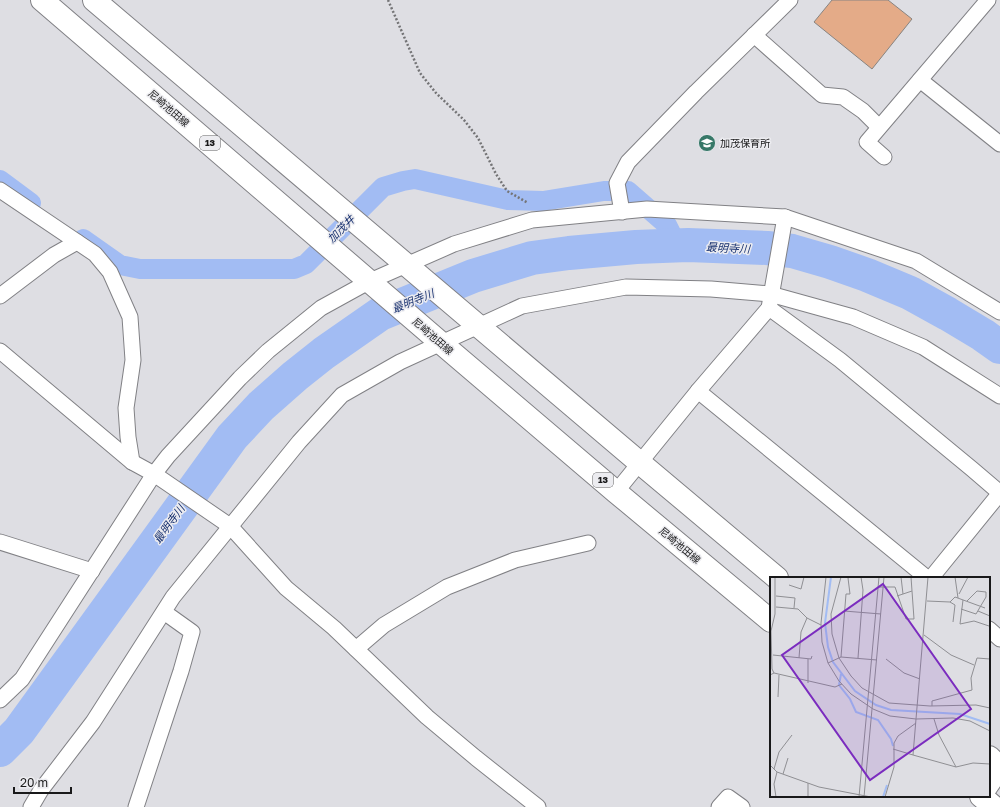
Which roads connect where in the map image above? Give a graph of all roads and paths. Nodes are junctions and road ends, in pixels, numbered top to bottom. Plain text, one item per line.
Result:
1 (42, 0) edge
2 (94, 0) edge
3 (388, 0) edge
4 (790, 0) edge
5 (988, 0) edge
6 (754, 35) junction
7 (920, 80) junction
8 (879, 127) junction
9 (1000, 144) edge
10 (884, 157) dead end
11 (0, 190) edge
12 (622, 212) junction
13 (785, 217) junction
14 (545, 219) junction
15 (77, 242) junction
16 (410, 268) junction
17 (373, 284) junction
18 (0, 296) edge
19 (770, 301) junction
20 (1000, 312) edge
21 (475, 323) junction
22 (438, 341) junction
23 (0, 351) edge
24 (698, 391) junction
25 (1000, 396) edge
26 (132, 462) junction
27 (640, 463) junction
28 (157, 476) junction
29 (616, 492) junction
30 (1000, 493) edge
31 (225, 522) junction
32 (0, 542) edge
33 (588, 543) dead end
34 (92, 571) junction
35 (776, 577) edge
36 (926, 577) edge
37 (932, 577) edge
38 (164, 612) junction
39 (770, 620) edge
40 (990, 630) edge
41 (1000, 639) edge
42 (356, 649) junction
43 (0, 700) edge
44 (990, 758) edge
45 (1000, 767) edge
46 (1000, 773) edge
47 (990, 789) edge
48 (31, 807) edge
49 (136, 807) edge
50 (538, 807) edge
51 (719, 807) edge
52 (742, 807) edge

1 - 17 main road, 尼崎池田線 / 13
2 - 16 main road
3 - 14 path
4 - 6 street
5 - 7 street
6 - 8 street
6 - 12 street
7 - 8 street
7 - 9 street
8 - 10 street
11 - 15 street
12 - 13 street
12 - 14 street
13 - 19 street
13 - 20 street
14 - 16 street
15 - 18 street
15 - 26 street
16 - 17 street
16 - 21 main road
17 - 22 main road, 尼崎池田線 / 13
17 - 28 street
19 - 21 street
19 - 24 street
19 - 25 street
19 - 30 street
21 - 22 street
21 - 27 main road
22 - 29 main road, 尼崎池田線 / 13
22 - 31 street
23 - 26 street
24 - 27 street
24 - 36 street
26 - 28 street
27 - 29 street
27 - 35 main road
28 - 31 street
28 - 34 street
29 - 39 main road, 尼崎池田線 / 13
30 - 37 street
31 - 38 street
31 - 42 street
32 - 34 street
33 - 42 street
34 - 43 street
38 - 48 street
38 - 49 street
40 - 41 street
42 - 50 street
44 - 45 main road
46 - 47 street
51 - 52 street

